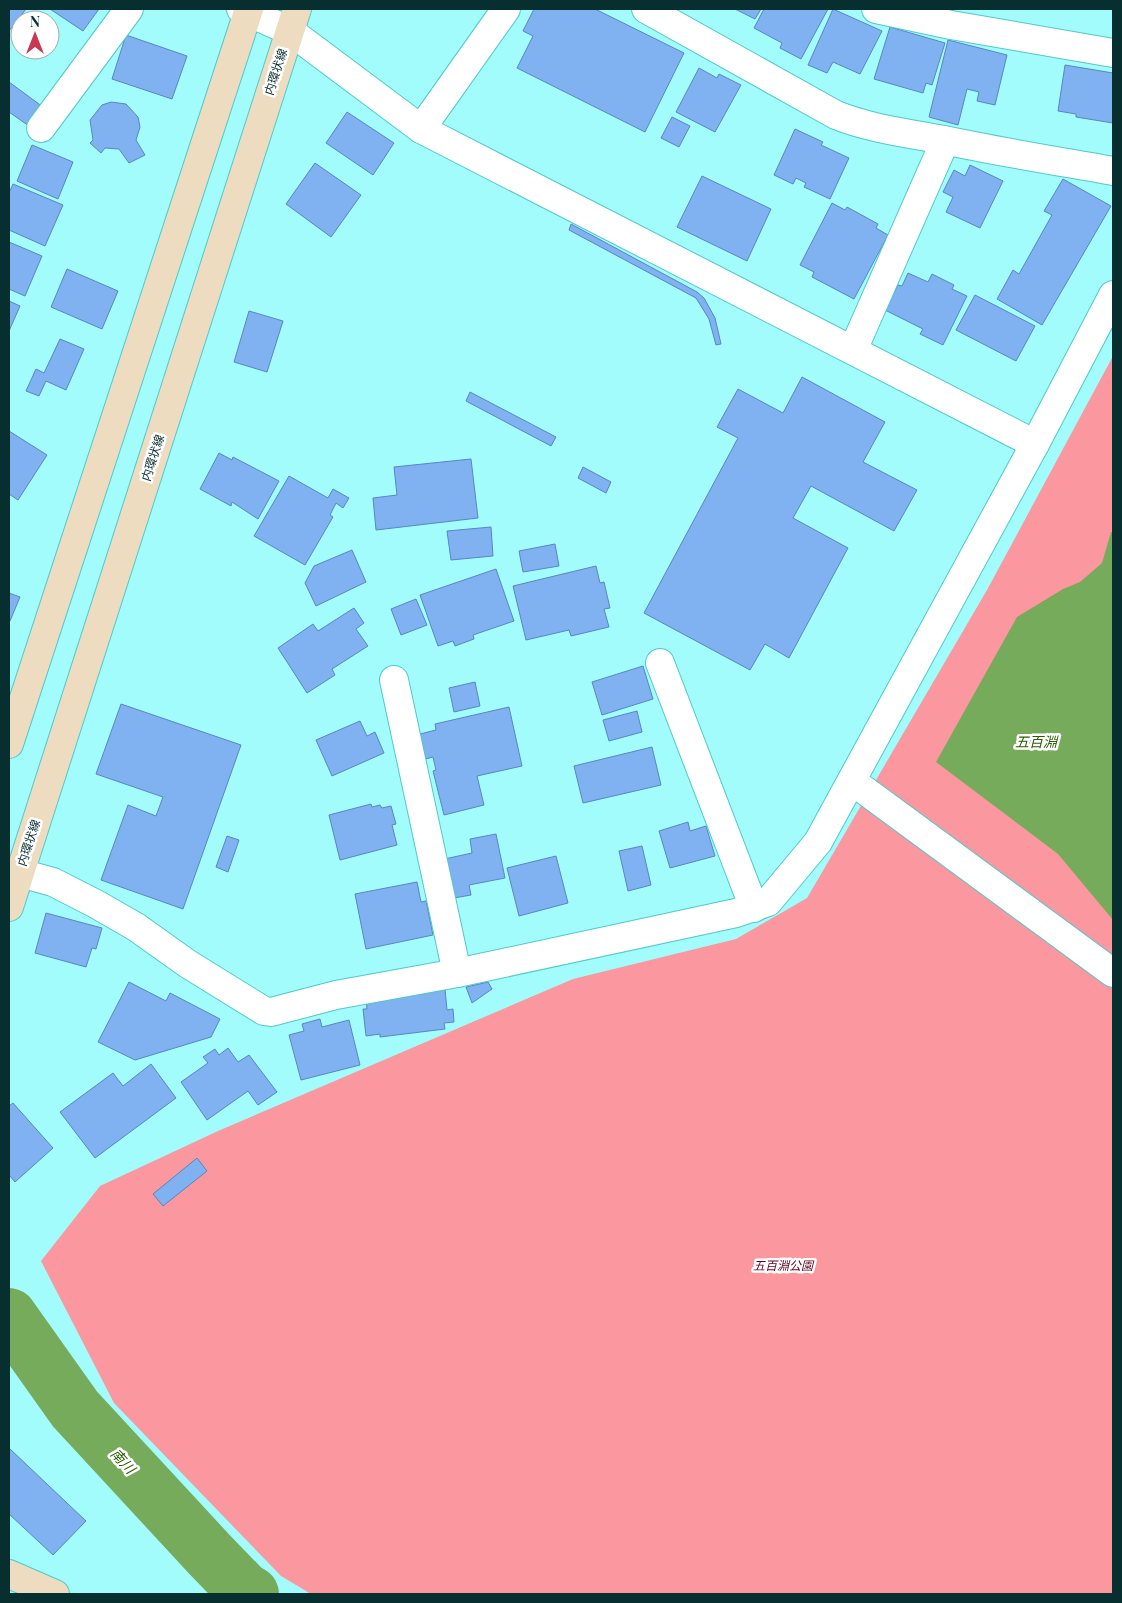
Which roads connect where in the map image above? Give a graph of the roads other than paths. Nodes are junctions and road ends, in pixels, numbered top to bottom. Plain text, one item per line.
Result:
1 (129, 9) edge
2 (506, 9) edge
3 (646, 9) edge
4 (876, 9) edge
5 (246, 10) edge
6 (293, 20) edge
7 (1113, 53) edge
8 (41, 128) dead end
9 (421, 129) junction
10 (945, 141) junction
11 (1113, 171) edge
12 (1113, 295) edge
13 (853, 350) junction
14 (1036, 444) junction
15 (660, 663) dead end
16 (394, 680) dead end
17 (9, 744) edge
18 (852, 780) junction
19 (20, 873) junction
20 (9, 907) edge
21 (754, 908) junction
22 (457, 973) junction
23 (1113, 973) edge
24 (9, 1574) edge
25 (55, 1594) edge

1 - 8 street
2 - 9 street
3 - 10 street
4 - 7 street
5 - 6 street
5 - 17 street
6 - 9 street
6 - 19 street, 内環状線
9 - 13 street
10 - 11 street
10 - 13 street
12 - 14 street
13 - 14 street
14 - 18 street
15 - 21 street
16 - 22 street
18 - 21 street
18 - 23 street
19 - 20 street, 内環状線
19 - 22 street
21 - 22 street
24 - 25 street

